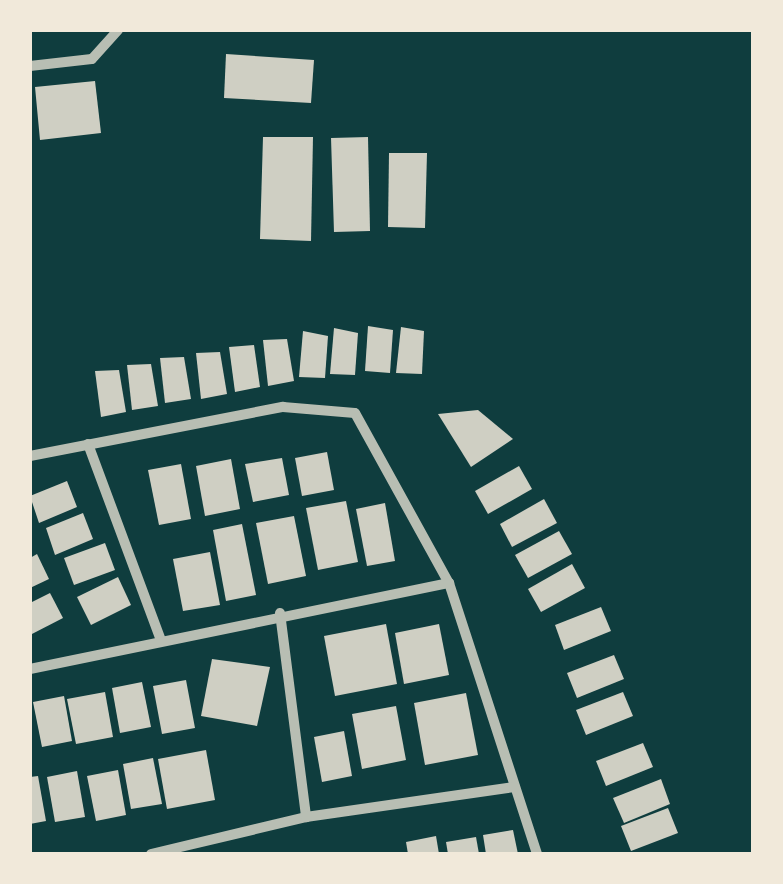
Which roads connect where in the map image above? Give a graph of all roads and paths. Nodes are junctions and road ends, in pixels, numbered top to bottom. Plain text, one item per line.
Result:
1 (118, 30) edge
2 (30, 66) edge
3 (88, 444) junction
4 (30, 456) edge
5 (449, 584) junction
6 (280, 613) junction
7 (162, 640) junction
8 (30, 669) edge
9 (515, 787) junction
10 (306, 817) junction
11 (150, 854) edge
12 (537, 854) edge

1 - 2 street
3 - 4 street
3 - 5 street
3 - 7 street
5 - 6 street
5 - 9 street
6 - 7 street
6 - 10 street
7 - 8 street
9 - 10 street
9 - 12 street
10 - 11 street

